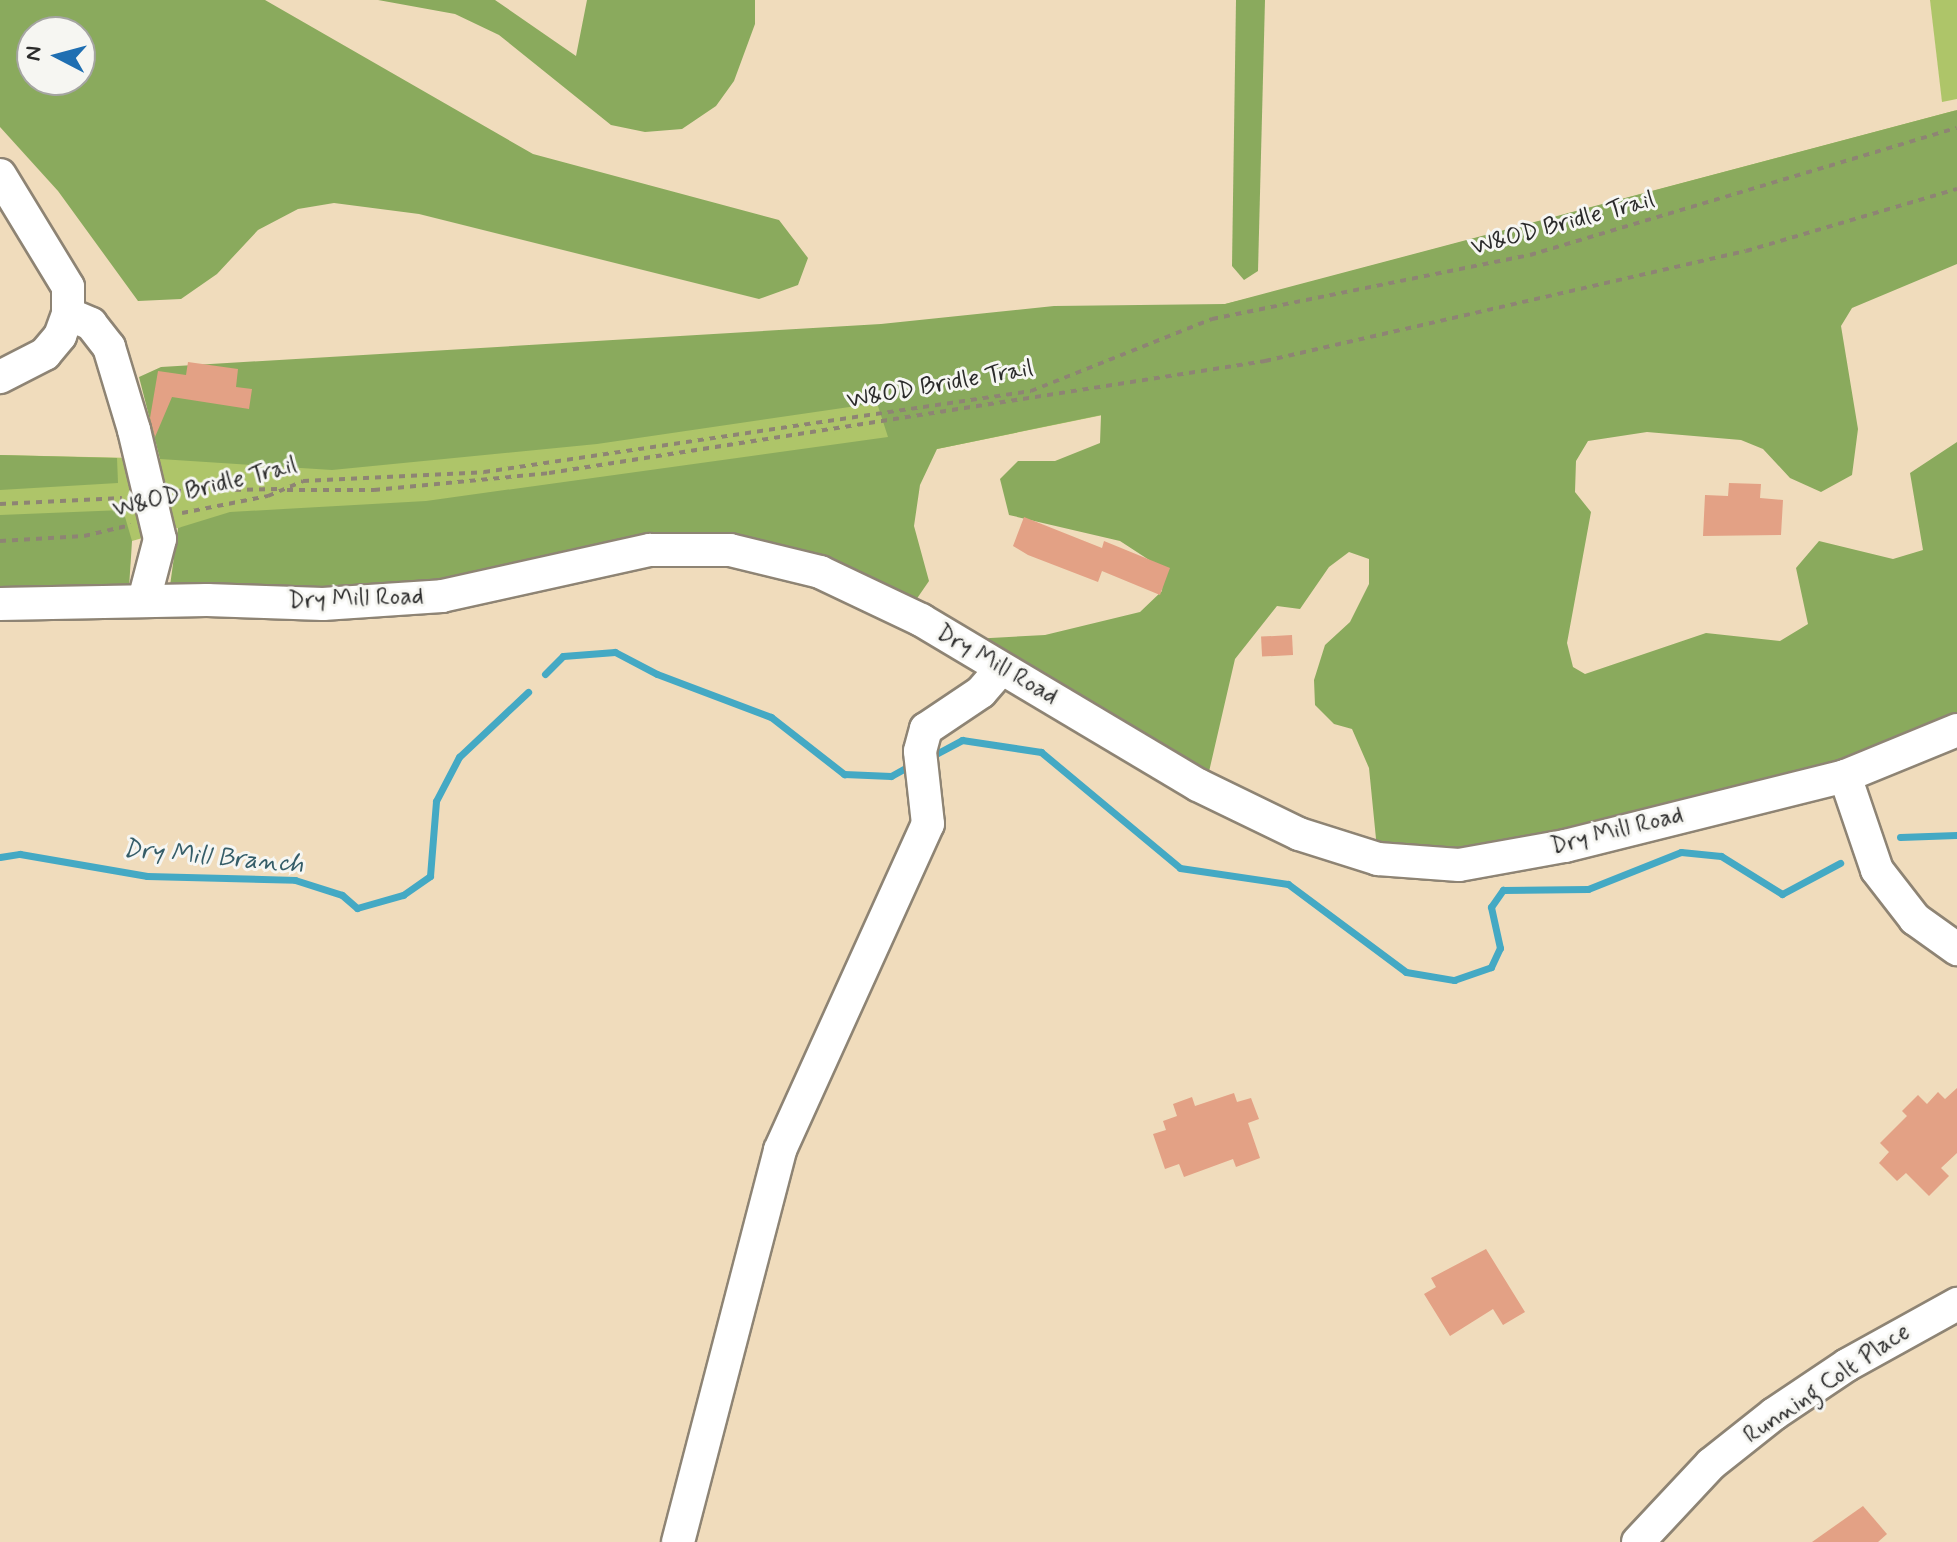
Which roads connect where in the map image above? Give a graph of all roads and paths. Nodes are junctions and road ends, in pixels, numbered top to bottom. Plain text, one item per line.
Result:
1 (1957, 128) edge
2 (0, 175) edge
3 (1957, 189) edge
4 (68, 314) junction
5 (0, 377) edge
6 (283, 490) junction
7 (0, 504) edge
8 (153, 506) junction
9 (0, 541) edge
10 (144, 600) junction
11 (0, 604) edge
12 (1001, 669) junction
13 (1957, 730) edge
14 (1845, 776) junction
15 (1957, 949) edge
16 (1957, 1304) edge
17 (678, 1542) edge
18 (1638, 1542) edge

1 - 6 path, W&OD Bridle Trail
2 - 4 street
3 - 6 path
4 - 5 street
4 - 8 street
6 - 8 path, W&OD Bridle Trail
6 - 8 path
7 - 8 path
8 - 9 path, W&OD Bridle Trail
8 - 10 street
10 - 11 street, Dry Mill Road
10 - 12 street, Dry Mill Road
12 - 14 street, Dry Mill Road
12 - 17 street
13 - 14 street, Dry Mill Road
14 - 15 street
16 - 18 street, Running Colt Place

